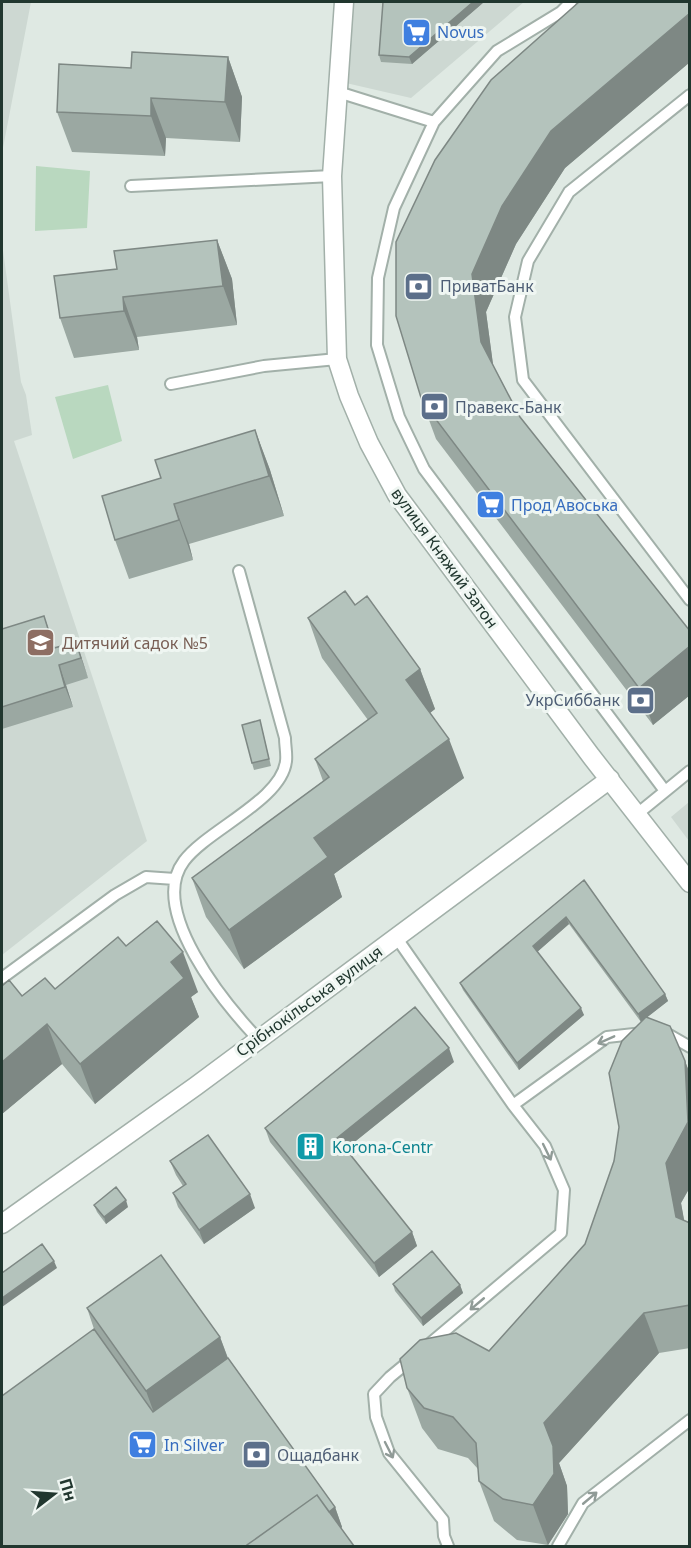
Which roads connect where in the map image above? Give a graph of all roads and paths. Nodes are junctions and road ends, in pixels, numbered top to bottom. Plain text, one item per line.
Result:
1 (344, 2) edge
2 (571, 2) edge
3 (338, 92) junction
4 (690, 95) edge
5 (434, 122) junction
6 (332, 176) junction
7 (131, 186) dead end
8 (337, 359) junction
9 (171, 384) dead end
10 (239, 571) dead end
11 (690, 600) edge
12 (690, 771) edge
13 (610, 780) junction
14 (665, 791) junction
15 (636, 814) junction
16 (176, 879) junction
17 (690, 883) edge
18 (396, 937) junction
19 (2, 978) edge
20 (258, 1039) junction
21 (690, 1047) edge
22 (513, 1105) junction
23 (3, 1223) edge
24 (690, 1420) edge
25 (448, 1546) edge
26 (558, 1546) edge

1 - 3 street, вулиця Княжий Затон
2 - 5 lane
3 - 5 lane
3 - 6 street, вулиця Княжий Затон
4 - 11 lane
5 - 14 lane
6 - 7 lane
6 - 8 street, вулиця Княжий Затон
8 - 9 lane
8 - 13 street, вулиця Княжий Затон
10 - 16 lane
12 - 14 lane
13 - 15 street, вулиця Княжий Затон
13 - 18 street, Срібнокільська вулиця
14 - 15 lane
15 - 17 street, вулиця Княжий Затон
16 - 19 lane
16 - 20 lane
18 - 20 street, Срібнокільська вулиця
18 - 22 lane
20 - 23 street, Срібнокільська вулиця
21 -> 22 lane
22 -> 25 lane
26 -> 24 lane

